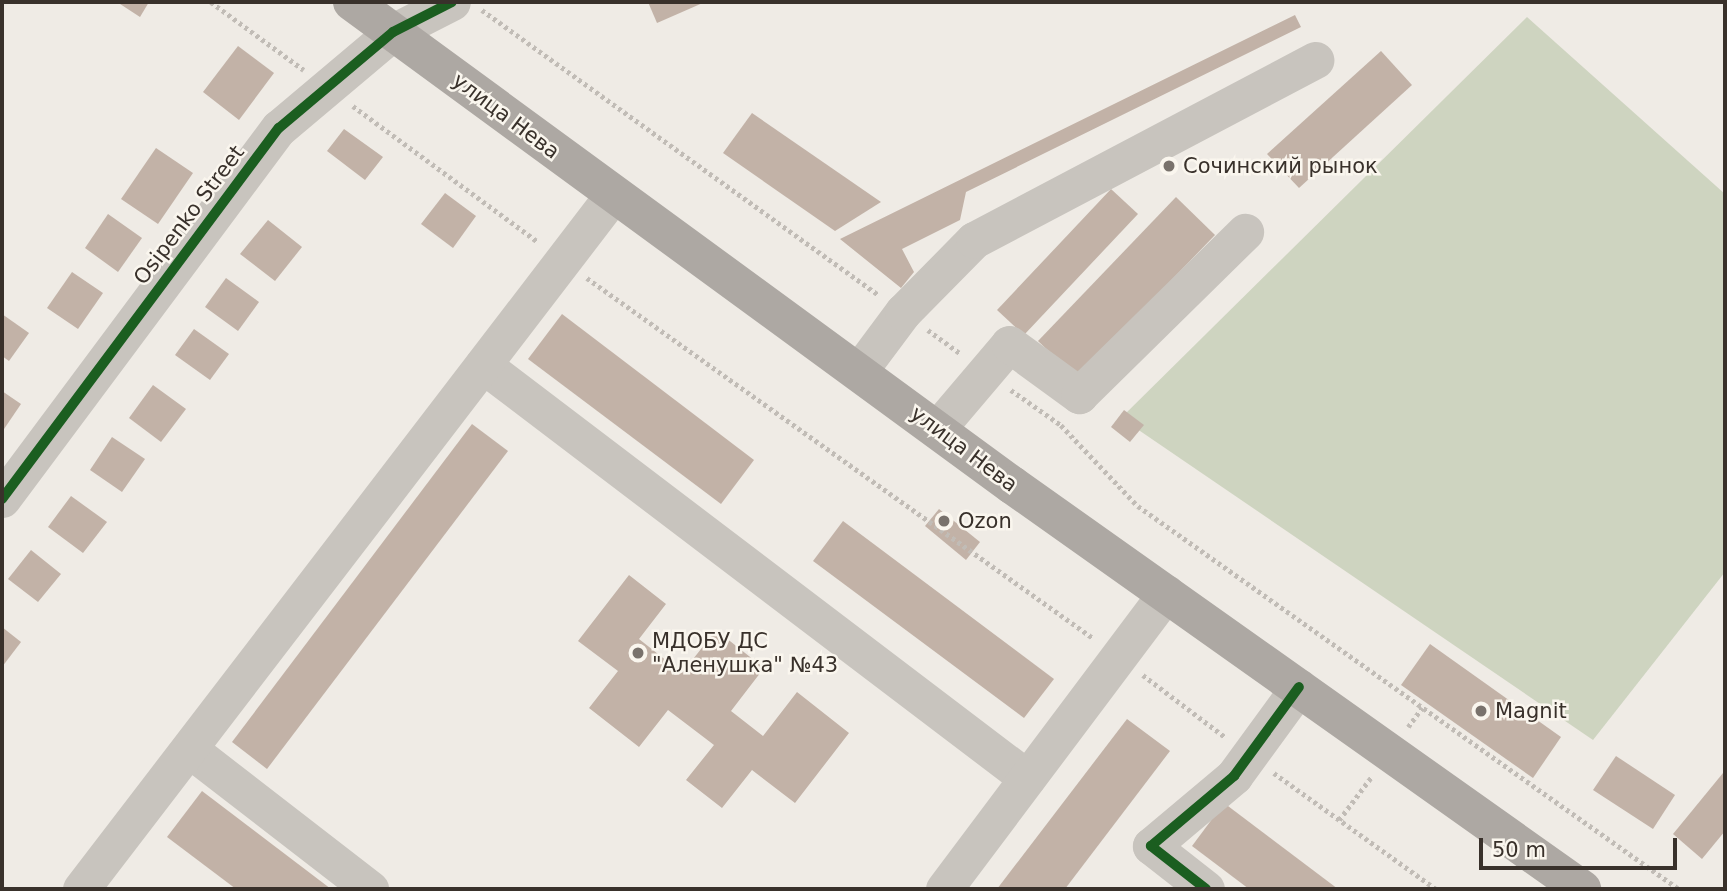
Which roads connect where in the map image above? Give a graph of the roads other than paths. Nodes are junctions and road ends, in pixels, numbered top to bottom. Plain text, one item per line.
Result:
1 (352, 2) edge
2 (452, 2) edge
3 (393, 32) junction
4 (1315, 60) dead end
5 (613, 195) junction
6 (1245, 232) dead end
7 (483, 365) junction
8 (859, 371) junction
9 (937, 429) junction
10 (2, 499) edge
11 (1166, 593) junction
12 (1300, 687) junction
13 (189, 749) junction
14 (1027, 778) junction
15 (81, 889) edge
16 (370, 889) edge
17 (944, 889) edge
18 (1206, 889) edge
19 (1582, 889) edge

1 - 3 main road, улица Нева
2 - 3 street, Osipenko Street
3 - 5 main road, улица Нева
3 - 10 street, Osipenko Street
4 - 8 street
5 - 7 street
5 - 8 main road, улица Нева
6 - 9 street
7 - 13 street
7 - 14 street
8 - 9 main road, улица Нева
9 - 11 main road, улица Нева
11 - 12 main road, улица Нева
11 - 14 street
12 - 18 street
12 - 19 main road, улица Нева
13 - 15 street
13 - 16 street
14 - 17 street

